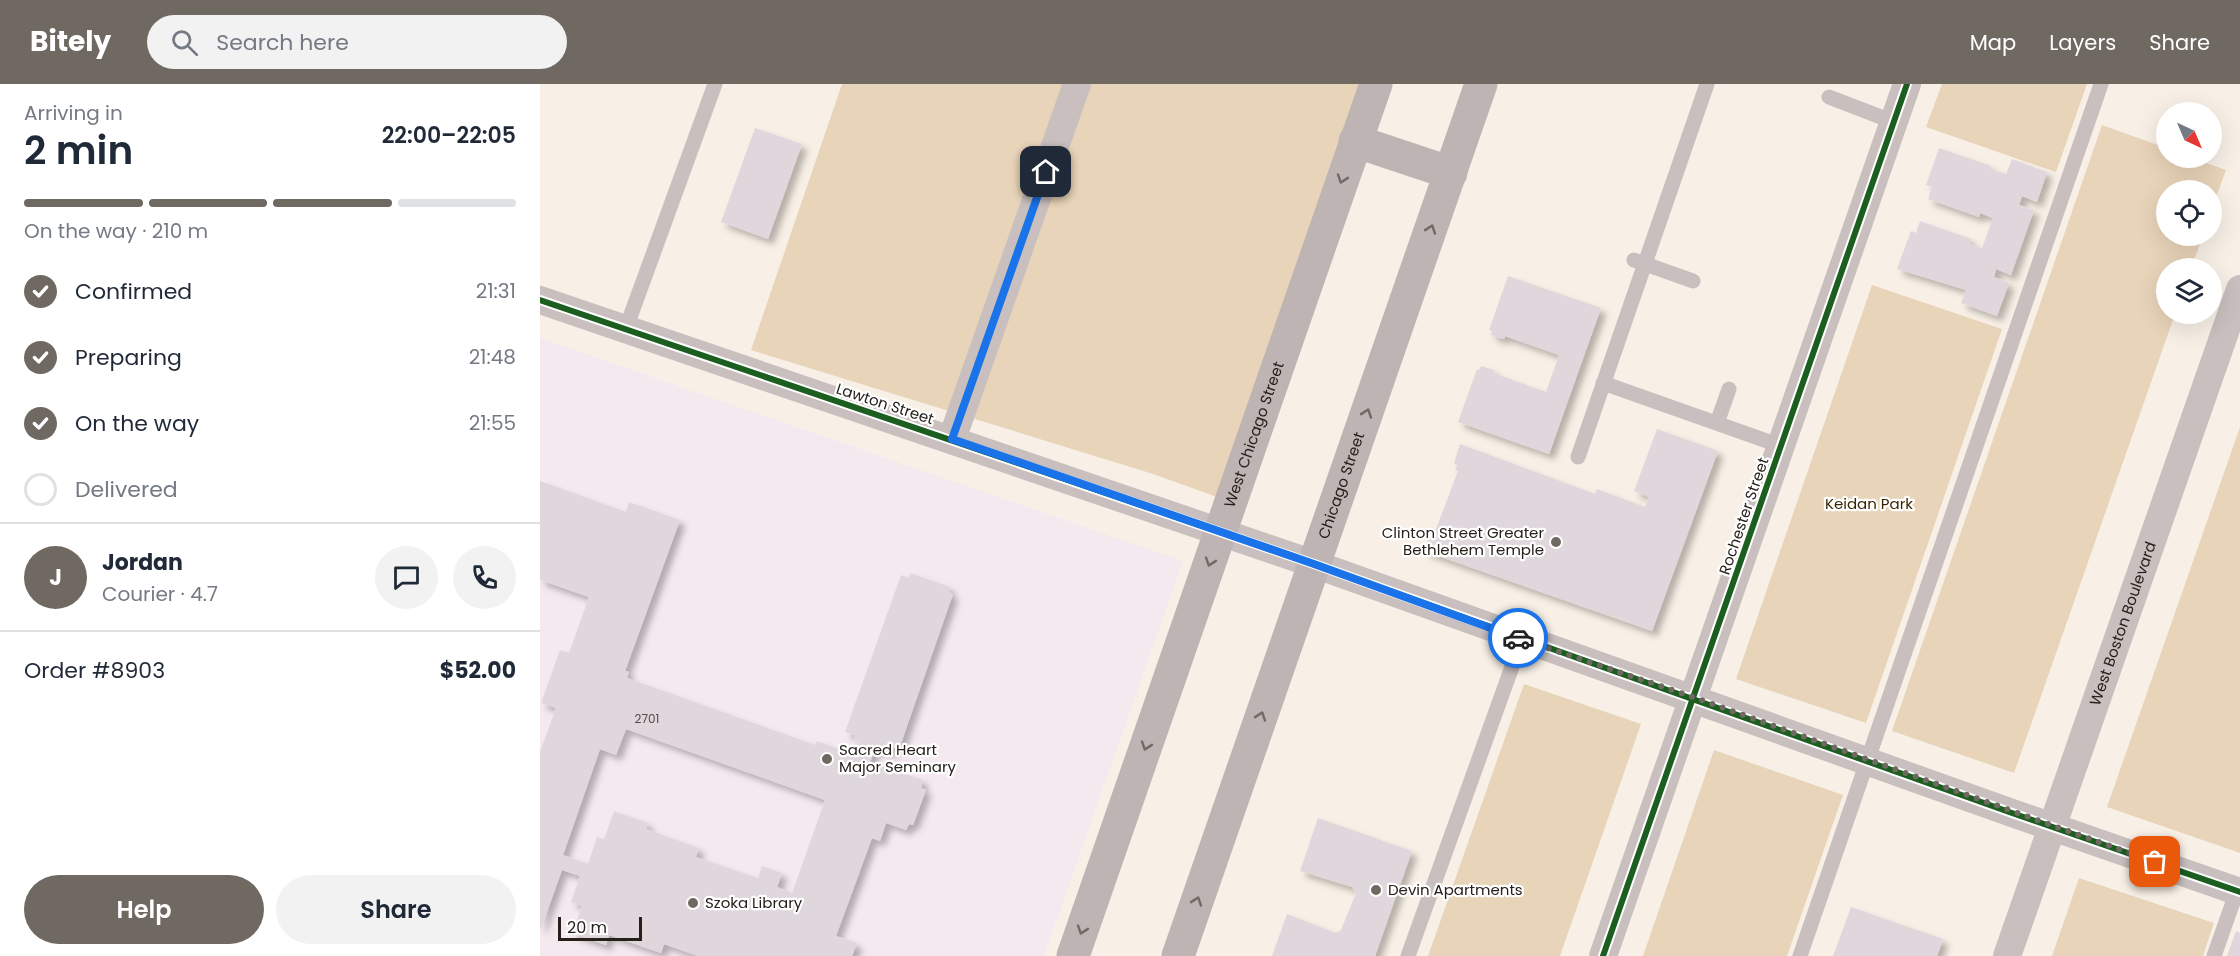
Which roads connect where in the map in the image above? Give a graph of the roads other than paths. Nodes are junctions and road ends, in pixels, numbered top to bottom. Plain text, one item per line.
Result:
1 (716, 84) edge
2 (1077, 84) edge
3 (1376, 84) edge
4 (1481, 84) edge
5 (1707, 84) edge
6 (1907, 84) edge
7 (2101, 84) edge
8 (1829, 97) dead end
9 (1894, 122) junction
10 (1355, 141) junction
11 (1451, 173) junction
12 (1639, 262) junction
13 (1693, 281) dead end
14 (2240, 289) edge
15 (540, 300) edge
16 (625, 331) junction
17 (1603, 383) junction
18 (1729, 389) dead end
19 (1717, 423) junction
20 (952, 439) junction
21 (1780, 446) junction
22 (1578, 457) dead end
23 (1220, 531) junction
24 (1314, 564) junction
25 (1522, 639) junction
26 (1693, 697) junction
27 (1866, 760) junction
28 (2052, 828) junction
29 (2239, 888) edge
30 (1073, 956) edge
31 (1178, 956) edge
32 (1408, 956) edge
33 (1603, 956) edge
34 (1800, 956) edge
35 (2007, 956) edge
36 (2214, 956) edge

1 - 16 lane
2 - 20 street
3 - 10 street, West Chicago Street
4 - 11 street, Chicago Street
5 - 12 lane
6 - 9 street, Rochester Street
7 - 27 lane
8 - 9 lane
9 - 21 street, Rochester Street
10 - 11 street
10 -> 23 street, West Chicago Street
24 -> 11 street, Chicago Street
12 - 13 lane
12 - 17 lane
14 - 28 street, West Boston Boulevard
15 - 16 street, Lawton Street
16 - 20 street, Lawton Street
17 - 19 lane
17 - 22 lane
18 - 19 lane
19 - 21 lane
20 - 23 street, Lawton Street
21 - 26 street, Rochester Street
23 - 24 street, Lawton Street
23 -> 30 street, West Chicago Street
24 - 25 street, Lawton Street
31 -> 24 street, Chicago Street
25 - 26 street, Lawton Street
25 - 32 lane
26 - 27 street, Lawton Street
26 - 33 street, Rochester Street
27 - 28 street, Lawton Street
27 - 34 lane
28 - 29 street, Lawton Street
28 - 35 street, West Boston Boulevard
29 - 36 lane

